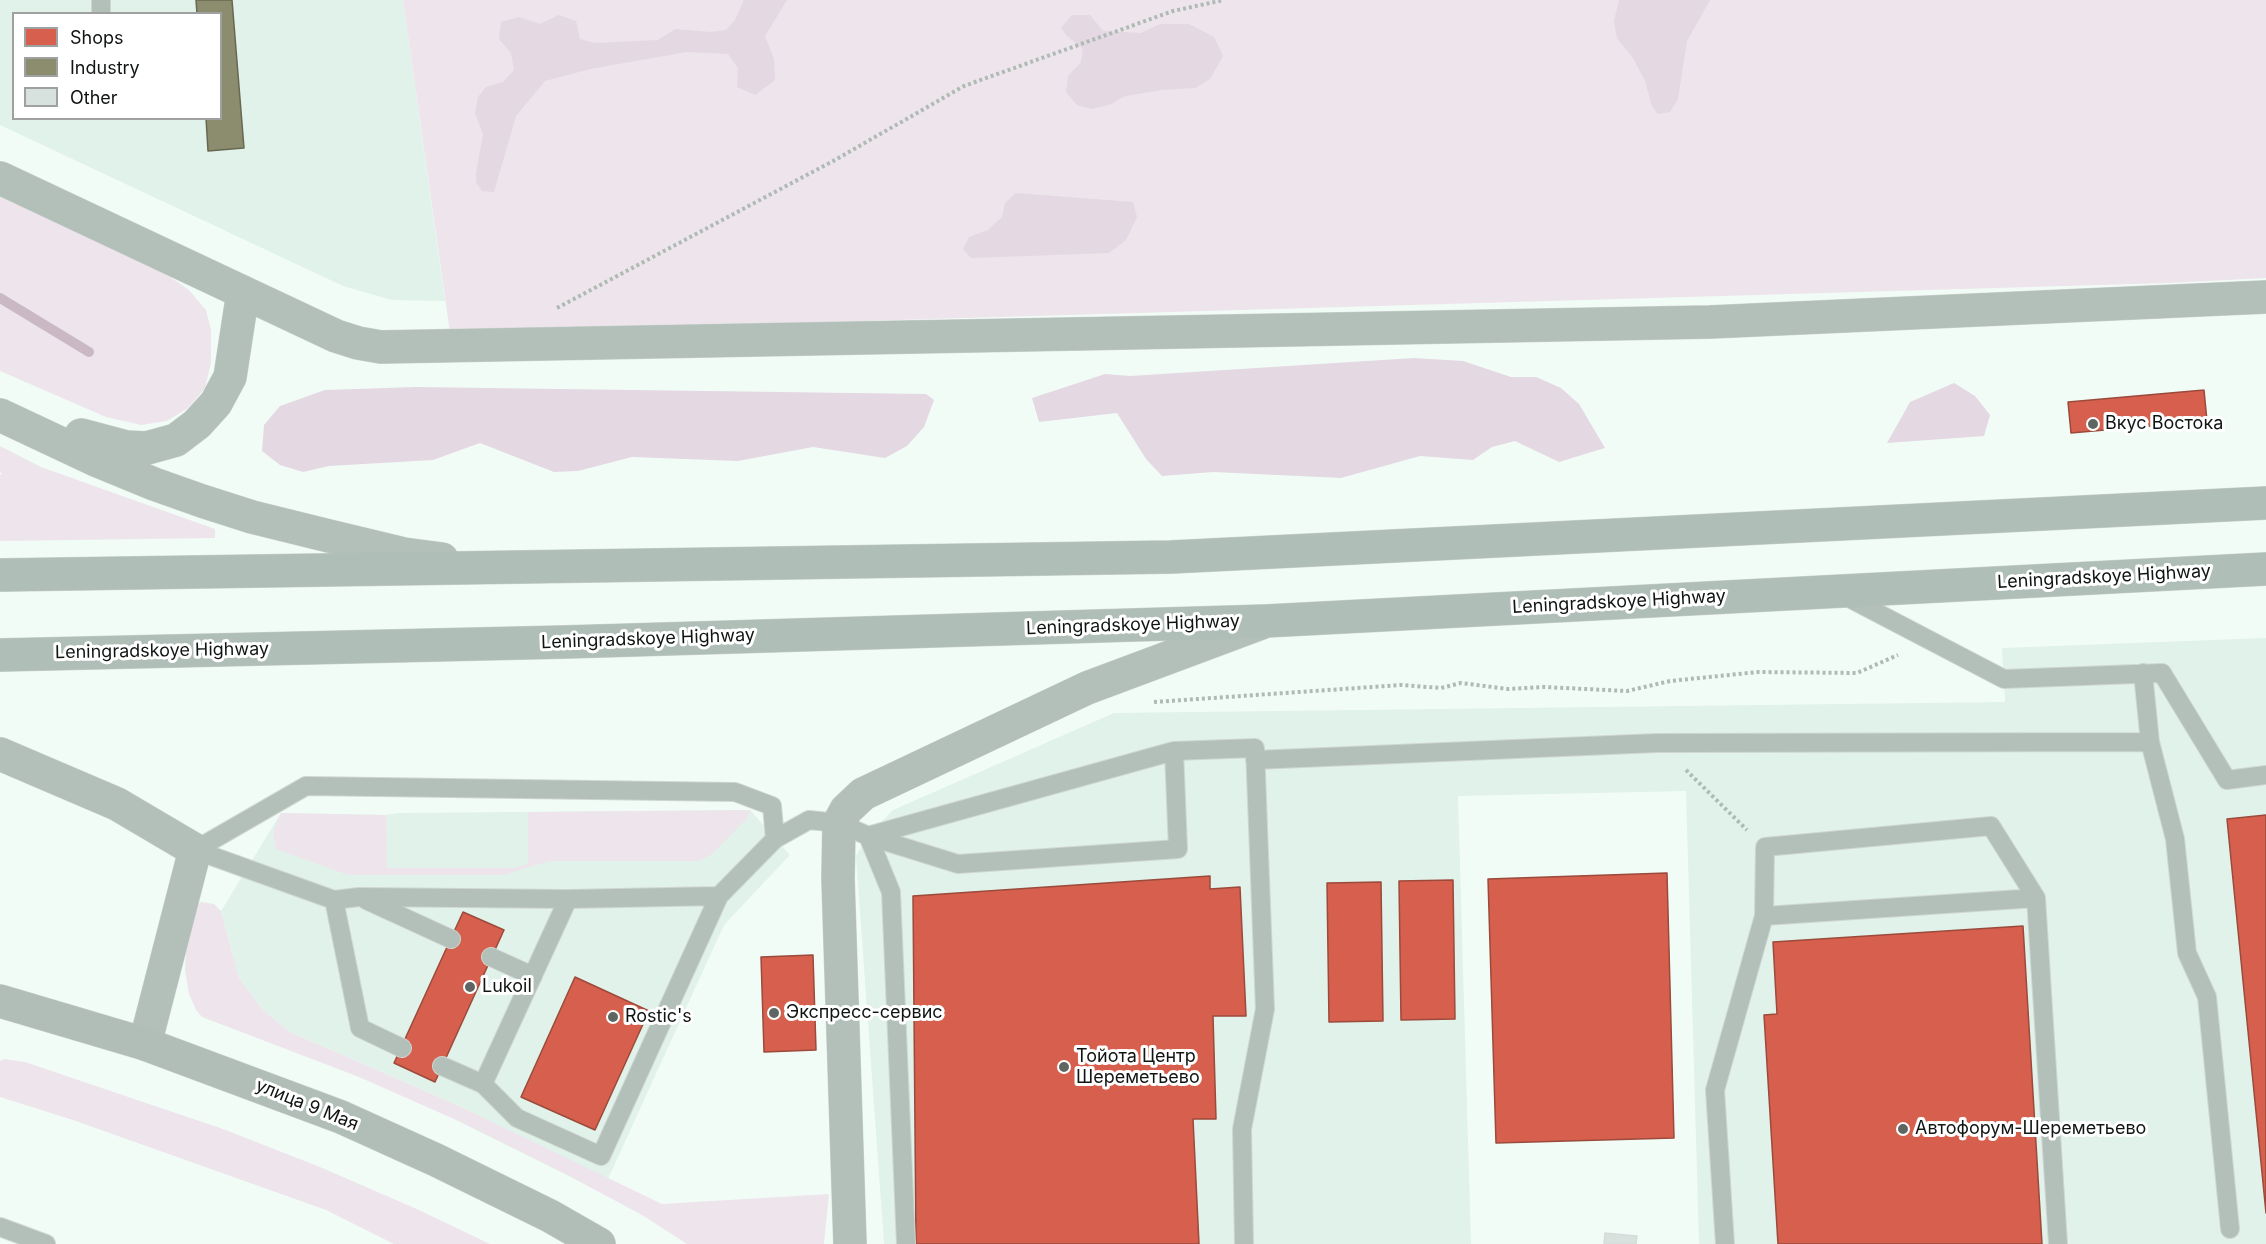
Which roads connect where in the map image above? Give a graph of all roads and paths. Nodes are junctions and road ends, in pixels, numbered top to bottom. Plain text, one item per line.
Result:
1 (1224, 0) edge
2 (0, 178) edge
3 (243, 292) junction
4 (2266, 297) edge
5 (549, 312) dead end
6 (0, 414) edge
7 (2266, 503) edge
8 (512, 568) junction
9 (2266, 569) edge
10 (0, 575) edge
11 (1836, 591) junction
12 (1266, 621) junction
13 (1931, 640) junction
14 (0, 655) edge
15 (2143, 674) junction
16 (1145, 702) dead end
17 (1657, 742) junction
18 (2150, 742) junction
19 (1174, 751) junction
20 (0, 754) edge
21 (1255, 760) junction
22 (2266, 775) edge
23 (853, 830) junction
24 (776, 839) junction
25 (1765, 847) junction
26 (195, 850) junction
27 (719, 896) junction
28 (359, 897) junction
29 (2036, 898) junction
30 (568, 899) junction
31 (334, 900) junction
32 (1764, 916) junction
33 (451, 939) dead end
34 (491, 957) dead end
35 (532, 976) junction
36 (0, 1001) edge
37 (145, 1044) junction
38 (402, 1048) dead end
39 (442, 1066) dead end
40 (483, 1084) junction
41 (0, 1227) edge
42 (2230, 1229) dead end
43 (46, 1244) edge
44 (599, 1244) edge
45 (850, 1244) edge
46 (906, 1244) edge
47 (1245, 1244) edge
48 (1725, 1244) edge
49 (2058, 1244) edge

1 - 5 path
2 - 3 street
3 - 4 street
3 - 6 street
6 - 8 street
7 - 8 highway
8 - 10 highway
9 - 11 highway, Leningradskoye Highway
11 - 12 highway, Leningradskoye Highway
11 - 13 lane
12 - 14 highway, Leningradskoye Highway
12 - 23 street
13 - 15 lane
13 - 16 path
15 - 18 lane
15 - 22 lane
17 - 18 lane
17 - 21 lane
17 - 25 path
18 - 42 lane
19 - 21 lane
19 - 23 lane
19 - 23 lane
20 - 26 street
21 - 47 lane
23 - 24 lane
23 - 45 street
23 - 46 lane
24 - 26 lane
24 - 27 lane
25 - 29 lane
25 - 32 lane
26 - 31 lane
26 - 37 street
27 - 30 lane
27 - 40 lane
28 - 30 lane
28 - 31 lane
28 - 33 lane
29 - 32 lane
29 - 49 lane
30 - 35 lane
31 - 38 lane
32 - 48 lane
34 - 35 lane
35 - 40 lane
36 - 37 main road, улица 9 Мая
37 - 44 main road, улица 9 Мая
39 - 40 lane
41 - 43 lane

